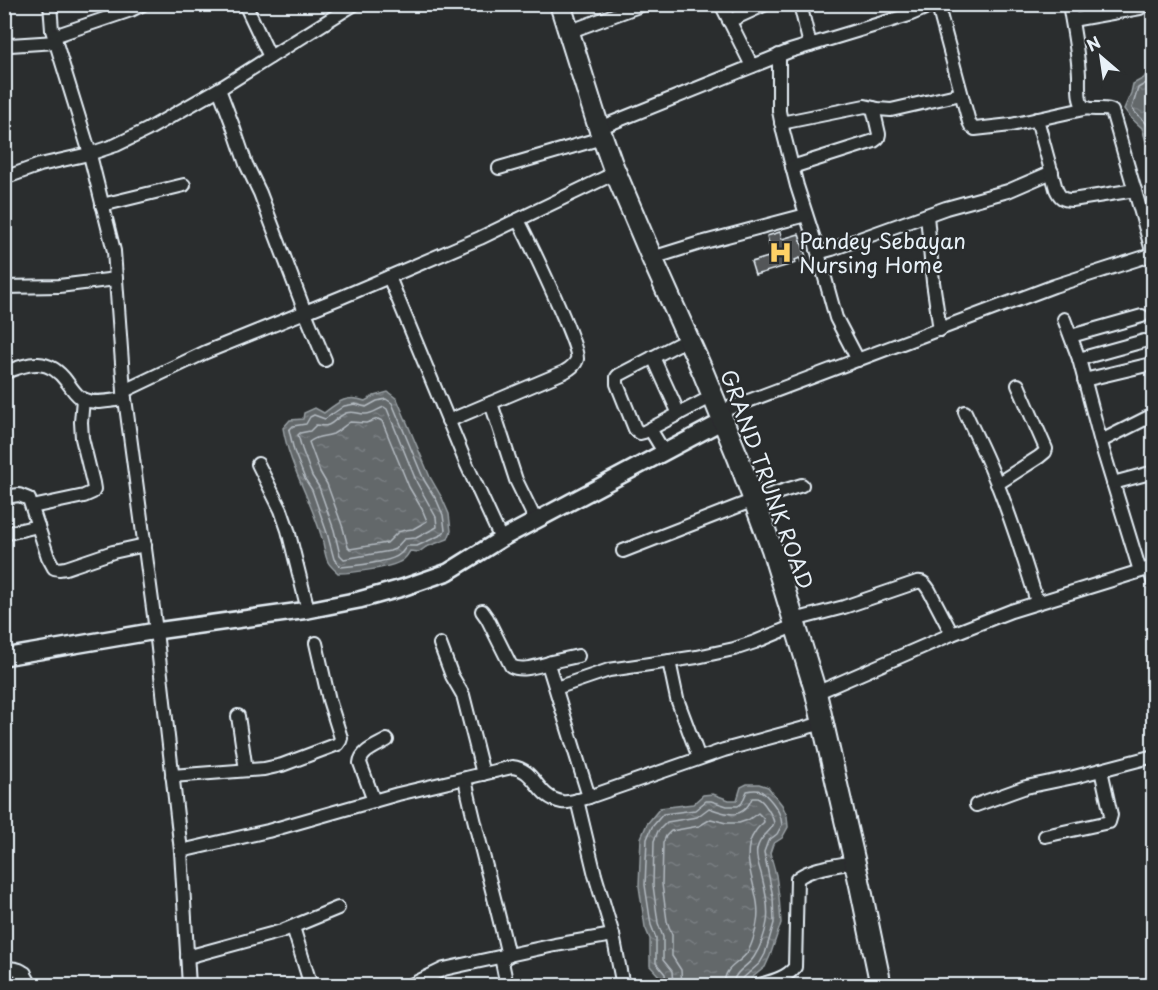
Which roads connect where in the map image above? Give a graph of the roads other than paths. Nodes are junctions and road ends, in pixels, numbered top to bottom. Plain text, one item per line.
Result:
1 (50, 4) edge
2 (142, 4) edge
3 (245, 4) edge
4 (355, 4) edge
5 (560, 4) edge
6 (644, 4) edge
7 (721, 4) edge
8 (766, 4) edge
9 (800, 4) edge
10 (935, 4) edge
11 (940, 4) edge
12 (1069, 4) edge
13 (1146, 4) edge
14 (129, 7) edge
15 (1112, 9) edge
16 (1072, 20) junction
17 (729, 21) junction
18 (568, 32) junction
19 (55, 39) junction
20 (10, 45) dead end
21 (810, 45) junction
22 (779, 55) junction
23 (270, 57) junction
24 (752, 66) junction
25 (219, 89) junction
26 (961, 94) junction
27 (873, 108) junction
28 (1088, 108) junction
29 (1037, 119) junction
30 (781, 123) junction
31 (600, 133) junction
32 (89, 154) junction
33 (792, 167) junction
34 (499, 168) dead end
35 (1052, 172) junction
36 (615, 173) junction
37 (4, 178) edge
38 (184, 185) dead end
39 (1135, 190) junction
40 (102, 205) junction
41 (927, 214) junction
42 (806, 215) junction
43 (518, 220) junction
44 (818, 249) junction
45 (1153, 254) edge
46 (652, 258) junction
47 (389, 277) junction
48 (116, 279) junction
49 (4, 287) edge
50 (305, 312) junction
51 (1142, 316) dead end
52 (1064, 319) dead end
53 (940, 330) junction
54 (1071, 336) junction
55 (688, 339) junction
56 (1144, 341) dead end
57 (653, 357) junction
58 (1078, 359) junction
59 (325, 360) dead end
60 (858, 360) junction
61 (1147, 365) dead end
62 (4, 373) edge
63 (1084, 380) junction
64 (1018, 385) dead end
65 (125, 395) junction
66 (83, 399) junction
67 (491, 403) junction
68 (965, 412) dead end
69 (679, 414) junction
70 (1153, 415) edge
71 (448, 421) junction
72 (723, 421) junction
73 (650, 429) junction
74 (1101, 441) junction
75 (664, 452) junction
76 (258, 464) dead end
77 (1154, 472) edge
78 (1113, 483) junction
79 (997, 484) junction
80 (802, 485) dead end
81 (4, 497) edge
82 (754, 500) junction
83 (32, 507) junction
84 (536, 521) junction
85 (38, 526) junction
86 (4, 534) edge
87 (501, 539) junction
88 (145, 545) junction
89 (623, 551) dead end
90 (1148, 569) edge
91 (1154, 583) edge
92 (1037, 602) junction
93 (308, 610) junction
94 (483, 611) dead end
95 (795, 622) junction
96 (156, 631) junction
97 (952, 634) junction
98 (316, 643) dead end
99 (440, 644) dead end
100 (578, 656) dead end
101 (4, 657) edge
102 (669, 661) junction
103 (549, 663) junction
104 (556, 688) junction
105 (816, 693) junction
106 (238, 716) dead end
107 (823, 723) junction
108 (387, 740) dead end
109 (1154, 756) edge
110 (699, 758) junction
111 (246, 770) junction
112 (1101, 770) junction
113 (483, 774) junction
114 (172, 776) junction
115 (465, 779) junction
116 (583, 799) junction
117 (374, 801) junction
118 (976, 805) dead end
119 (1046, 836) dead end
120 (181, 850) junction
121 (854, 862) junction
122 (338, 908) dead end
123 (293, 927) junction
124 (614, 935) junction
125 (504, 956) junction
126 (187, 957) junction
127 (4, 968) edge
128 (25, 973) junction
129 (15, 986) edge
130 (31, 986) edge
131 (189, 986) edge
132 (310, 986) edge
133 (409, 986) edge
134 (507, 986) edge
135 (623, 986) edge
136 (756, 986) edge
137 (881, 986) edge

1 - 19 street
2 - 14 street
3 - 23 street
4 - 23 street
5 - 18 main road, GRAND TRUNK ROAD
6 - 18 street
7 - 17 street
8 - 17 street
9 - 21 street
10 - 21 street
11 - 26 street
12 - 16 street
13 - 15 street
14 - 19 street
15 - 16 street
16 - 28 street
17 - 24 street
18 - 31 main road, GRAND TRUNK ROAD
19 - 20 street
19 - 32 street
21 - 22 street
22 - 24 street
22 - 30 street
23 - 25 street
24 - 31 street
25 - 32 street
25 - 50 street
26 - 27 street
26 - 29 street
27 - 30 street
27 - 33 street
28 - 29 street
28 - 39 street
29 - 35 street
30 - 33 street
31 - 34 street
31 - 36 main road, GRAND TRUNK ROAD
32 - 37 street
32 - 40 street
33 - 42 street
35 - 39 street
35 - 41 street
36 - 43 street
36 - 46 main road, GRAND TRUNK ROAD
38 - 40 street
39 - 45 street
40 - 48 street
41 - 44 street
41 - 53 street
42 - 44 street
42 - 46 street
43 - 47 street
43 - 67 street
44 - 60 street
45 - 53 street
46 - 55 main road, GRAND TRUNK ROAD
47 - 50 street
47 - 71 street
48 - 49 street
48 - 65 street
50 - 59 street
50 - 65 street
51 - 54 street
52 - 54 street
53 - 60 street
54 - 58 street
55 - 57 street
55 - 72 main road, GRAND TRUNK ROAD
56 - 58 street
57 - 69 street
57 - 73 street
58 - 63 street
60 - 72 street
61 - 63 street
62 - 66 street
63 - 74 street
64 - 79 street
65 - 66 street
65 - 88 street
66 - 83 street
67 - 71 street
67 - 84 street
68 - 79 street
69 - 72 street
69 - 73 street
70 - 74 street
71 - 87 street
72 - 75 street
72 - 82 main road, GRAND TRUNK ROAD
73 - 75 street
74 - 78 street
75 - 84 street
76 - 93 street
77 - 78 street
78 - 90 street
79 - 92 street
80 - 82 street
81 - 83 street
82 - 89 street
82 - 95 main road, GRAND TRUNK ROAD
83 - 85 street
84 - 87 street
85 - 86 street
85 - 88 street
87 - 93 street
88 - 96 street
90 - 91 street
90 - 92 street
92 - 97 street
93 - 96 street
94 - 103 street
95 - 97 street
95 - 102 street
95 - 105 main road, GRAND TRUNK ROAD
96 - 101 street
96 - 114 street
97 - 105 street
98 - 111 street
99 - 113 street
100 - 103 street
102 - 104 street
102 - 110 street
103 - 104 street
104 - 116 street
105 - 107 main road, GRAND TRUNK ROAD
106 - 111 street
107 - 110 street
107 - 121 main road, GRAND TRUNK ROAD
108 - 117 street
109 - 112 street
110 - 116 street
111 - 114 street
112 - 118 street
112 - 119 street
113 - 115 street
113 - 116 street
114 - 120 street
115 - 117 street
115 - 125 street
116 - 124 street
117 - 120 street
120 - 126 street
121 - 136 street
121 - 137 main road, GRAND TRUNK ROAD
122 - 123 street
123 - 126 street
123 - 132 street
124 - 125 street
124 - 135 street
125 - 133 street
125 - 134 street
126 - 131 street
127 - 128 street
128 - 129 street
128 - 130 street

